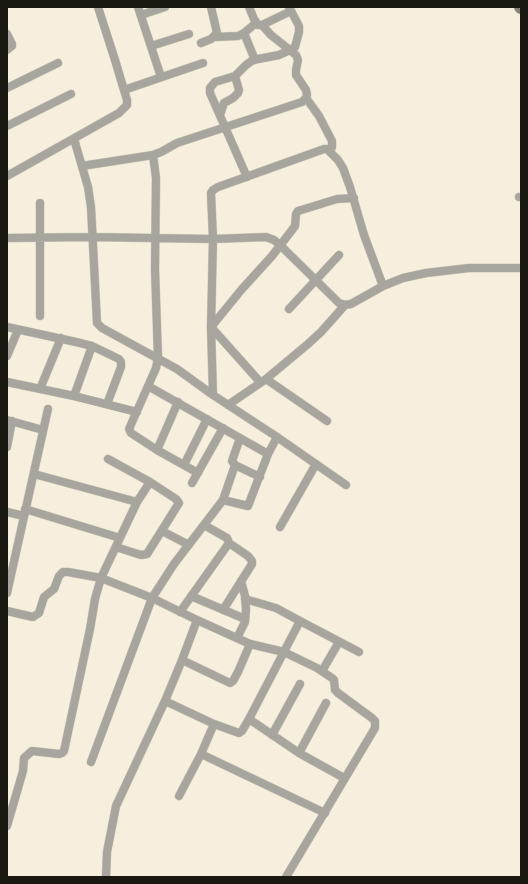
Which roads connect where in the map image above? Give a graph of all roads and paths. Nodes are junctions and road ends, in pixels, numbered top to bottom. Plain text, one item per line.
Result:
1 (98, 7) edge
2 (165, 7) edge
3 (211, 7) edge
4 (249, 7) edge
5 (290, 9) edge
6 (140, 11) edge
7 (259, 24) junction
8 (244, 33) junction
9 (7, 34) edge
10 (189, 34) dead end
11 (215, 37) junction
12 (201, 43) dead end
13 (151, 46) junction
14 (7, 50) edge
15 (290, 50) junction
16 (255, 60) junction
17 (58, 63) dead end
18 (203, 63) dead end
19 (235, 76) junction
20 (161, 77) junction
21 (7, 88) edge
22 (124, 90) junction
23 (71, 94) dead end
24 (306, 98) junction
25 (220, 115) junction
26 (7, 126) edge
27 (226, 128) junction
28 (74, 139) junction
29 (330, 151) junction
30 (153, 155) junction
31 (82, 166) junction
32 (7, 176) edge
33 (247, 177) junction
34 (354, 198) junction
35 (40, 204) dead end
36 (91, 237) junction
37 (155, 237) junction
38 (7, 238) edge
39 (40, 238) junction
40 (213, 239) junction
41 (280, 244) junction
42 (339, 255) dead end
43 (521, 268) edge
44 (316, 280) junction
45 (384, 286) junction
46 (345, 305) junction
47 (289, 309) dead end
48 (40, 316) dead end
49 (7, 327) edge
50 (211, 327) junction
51 (18, 330) junction
52 (61, 338) junction
53 (92, 346) junction
54 (7, 356) edge
55 (158, 358) junction
56 (263, 381) junction
57 (7, 382) edge
58 (148, 386) junction
59 (40, 389) junction
60 (213, 395) junction
61 (74, 396) junction
62 (178, 402) junction
63 (107, 404) junction
64 (228, 405) junction
65 (48, 409) dead end
66 (137, 412) junction
67 (207, 419) junction
68 (10, 421) edge
69 (327, 421) dead end
70 (223, 428) junction
71 (43, 430) junction
72 (278, 437) junction
73 (240, 438) junction
74 (7, 447) edge
75 (157, 450) junction
76 (268, 454) junction
77 (108, 459) dead end
78 (316, 464) junction
79 (235, 465) junction
80 (184, 466) junction
81 (198, 473) junction
82 (34, 474) junction
83 (260, 477) junction
84 (150, 482) junction
85 (192, 483) dead end
86 (346, 485) dead end
87 (223, 500) junction
88 (137, 502) junction
89 (7, 512) edge
90 (25, 512) junction
91 (204, 525) junction
92 (280, 527) dead end
93 (162, 531) junction
94 (120, 538) junction
95 (229, 543) junction
96 (189, 545) junction
97 (116, 547) junction
98 (11, 555) edge
99 (101, 578) junction
100 (241, 581) junction
101 (7, 589) edge
102 (7, 593) edge
103 (191, 596) junction
104 (152, 598) junction
105 (245, 599) junction
106 (223, 610) junction
107 (7, 611) edge
108 (180, 612) junction
109 (245, 619) junction
110 (197, 620) junction
111 (300, 621) junction
112 (238, 638) junction
113 (339, 642) junction
114 (250, 644) junction
115 (284, 652) junction
116 (358, 652) dead end
117 (182, 660) junction
118 (322, 671) junction
119 (300, 684) dead end
120 (165, 701) junction
121 (326, 703) dead end
122 (249, 719) junction
123 (214, 724) junction
124 (272, 735) junction
125 (299, 752) junction
126 (201, 754) junction
127 (91, 762) dead end
128 (344, 778) junction
129 (179, 796) dead end
130 (325, 813) junction
131 (7, 826) edge
132 (106, 877) edge
133 (286, 877) edge

1 - 22 street
2 - 6 street
3 - 11 street
4 - 7 street
5 - 7 street
5 - 15 street
6 - 13 street
7 - 8 street
7 - 15 street
8 - 11 street
8 - 16 street
9 - 14 street
10 - 13 street
11 - 12 street
13 - 20 street
15 - 16 street
15 - 24 street
16 - 19 street
17 - 21 street
18 - 20 street
19 - 25 street
19 - 25 street
20 - 22 street
22 - 28 street
23 - 26 street
24 - 27 street
24 - 29 street
25 - 27 street
27 - 30 street
27 - 33 street
28 - 31 street
28 - 32 street
29 - 33 street
29 - 34 street
30 - 31 street
30 - 37 street
31 - 36 street
33 - 40 street
34 - 41 street
34 - 45 street
35 - 39 street
36 - 37 street
36 - 39 street
36 - 55 street
37 - 40 street
37 - 55 street
38 - 39 street
39 - 48 street
40 - 41 street
40 - 50 street
41 - 44 street
41 - 50 street
42 - 44 street
43 - 45 street
44 - 46 street
44 - 47 street
45 - 46 street
46 - 56 street
49 - 51 street
50 - 56 street
50 - 60 street
51 - 52 street
51 - 54 street
52 - 53 street
52 - 59 street
53 - 61 street
53 - 63 street
55 - 58 street
55 - 60 street
56 - 64 street
56 - 69 street
57 - 59 street
58 - 62 street
58 - 66 street
59 - 61 street
60 - 64 street
61 - 63 street
62 - 67 street
62 - 75 street
63 - 66 street
64 - 72 street
65 - 71 street
66 - 75 street
67 - 70 street
67 - 80 street
68 - 71 street
68 - 74 street
70 - 73 street
70 - 81 street
71 - 82 street
72 - 76 street
72 - 78 street
73 - 76 street
73 - 79 street
75 - 80 street
76 - 83 street
77 - 84 street
78 - 86 street
78 - 92 street
79 - 83 street
79 - 87 street
80 - 81 street
81 - 85 street
82 - 88 street
82 - 90 street
83 - 87 street
84 - 88 street
84 - 93 street
87 - 91 street
88 - 94 street
89 - 90 street
90 - 94 street
90 - 98 street
91 - 95 street
91 - 96 street
93 - 96 street
93 - 97 street
94 - 97 street
95 - 100 street
95 - 103 street
96 - 104 street
97 - 99 street
98 - 101 street
99 - 104 street
99 - 107 street
99 - 131 street
100 - 105 street
100 - 106 street
101 - 102 street
103 - 106 street
103 - 108 street
104 - 108 street
104 - 127 street
105 - 109 street
105 - 111 street
106 - 109 street
108 - 110 street
109 - 112 street
110 - 112 street
110 - 117 street
111 - 113 street
111 - 115 street
112 - 114 street
113 - 116 street
113 - 118 street
114 - 115 street
114 - 117 street
115 - 118 street
115 - 122 street
117 - 120 street
118 - 128 street
119 - 124 street
120 - 123 street
120 - 132 street
121 - 125 street
122 - 123 street
122 - 124 street
123 - 126 street
124 - 125 street
125 - 128 street
126 - 129 street
126 - 130 street
128 - 130 street
130 - 133 street

